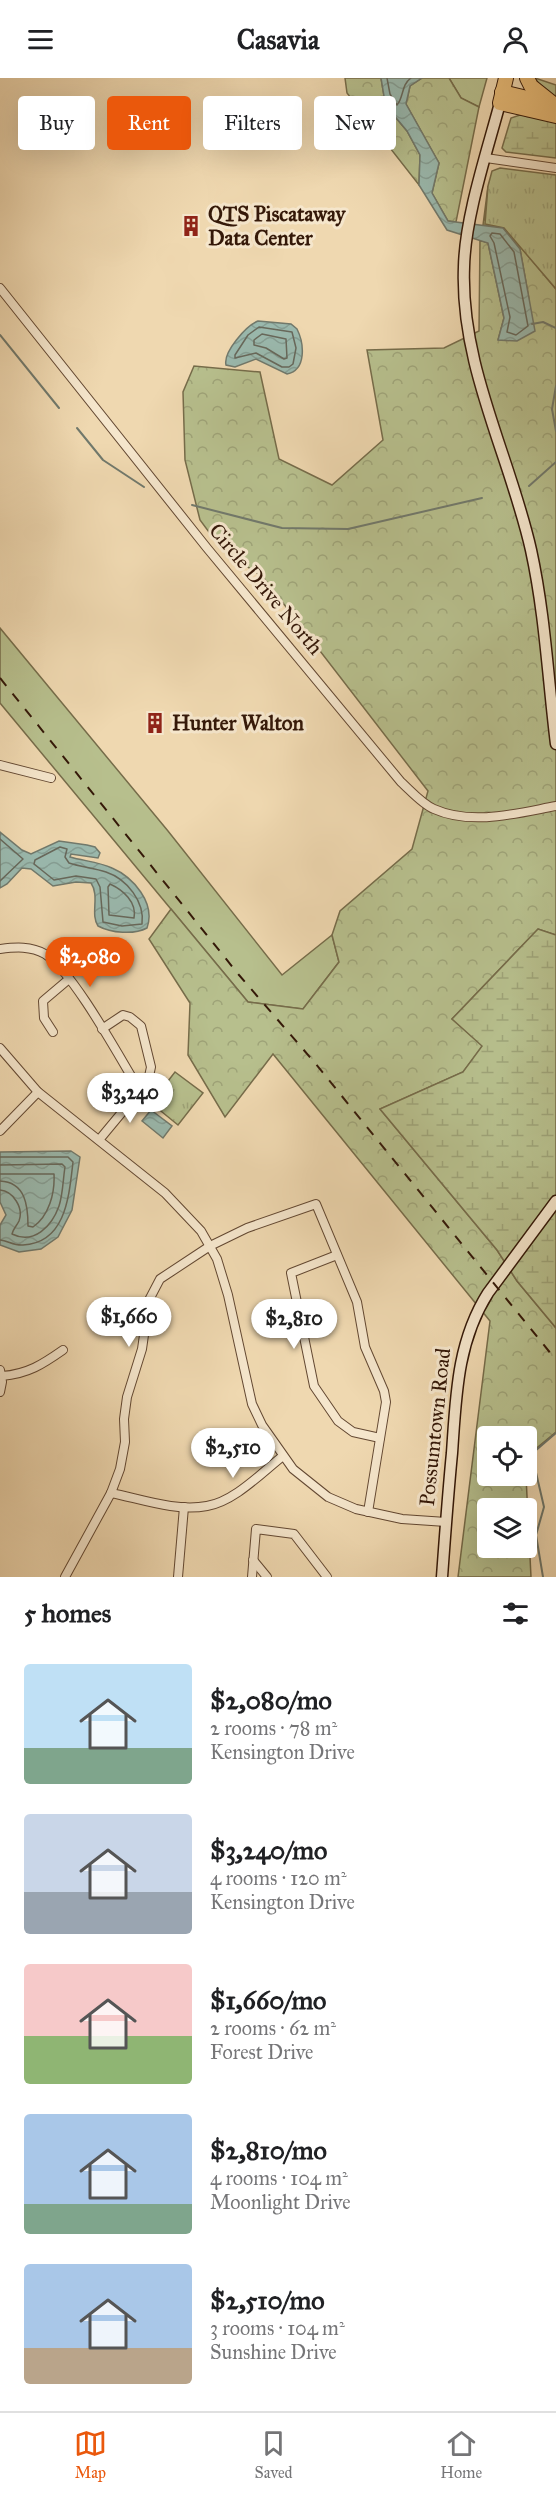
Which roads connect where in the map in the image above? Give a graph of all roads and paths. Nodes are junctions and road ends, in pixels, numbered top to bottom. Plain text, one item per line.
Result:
1 (506, 78) edge
2 (527, 78) edge
3 (501, 98) junction
4 (556, 108) edge
5 (486, 158) junction
6 (556, 168) edge
7 (0, 288) edge
8 (556, 744) edge
9 (0, 765) edge
10 (51, 778) dead end
11 (556, 806) edge
12 (0, 949) edge
13 (69, 979) junction
14 (102, 1029) junction
15 (53, 1032) dead end
16 (0, 1048) edge
17 (140, 1091) junction
18 (39, 1092) junction
19 (0, 1131) edge
20 (99, 1140) junction
21 (556, 1201) edge
22 (210, 1246) junction
23 (337, 1255) junction
24 (63, 1350) dead end
25 (1, 1373) edge
26 (0, 1392) edge
27 (380, 1438) junction
28 (283, 1456) junction
29 (111, 1493) junction
30 (183, 1508) junction
31 (368, 1512) junction
32 (446, 1522) junction
33 (253, 1560) junction
34 (65, 1577) edge
35 (178, 1577) edge
36 (252, 1577) edge
37 (267, 1577) edge
38 (327, 1577) edge
39 (442, 1577) edge

1 - 3 highway
2 - 4 highway
3 - 4 highway
3 - 5 main road
5 - 6 street
5 - 8 main road
7 - 11 street, Circle Drive North
9 - 10 street
12 - 13 street
13 - 14 street
13 - 15 street
14 - 17 street
14 - 17 street
16 - 18 street
17 - 20 street
18 - 19 street
18 - 20 street
20 - 22 street
21 - 32 main road, Possumtown Road
22 - 23 street
22 - 28 street
22 - 29 street
23 - 27 street
23 - 27 street
24 - 25 street
25 - 26 street
27 - 31 street
28 - 30 street
28 - 31 street
29 - 30 street
29 - 34 street
30 - 35 street
31 - 32 street
32 - 39 main road, Possumtown Road
33 - 36 street
33 - 37 street
33 - 38 street

